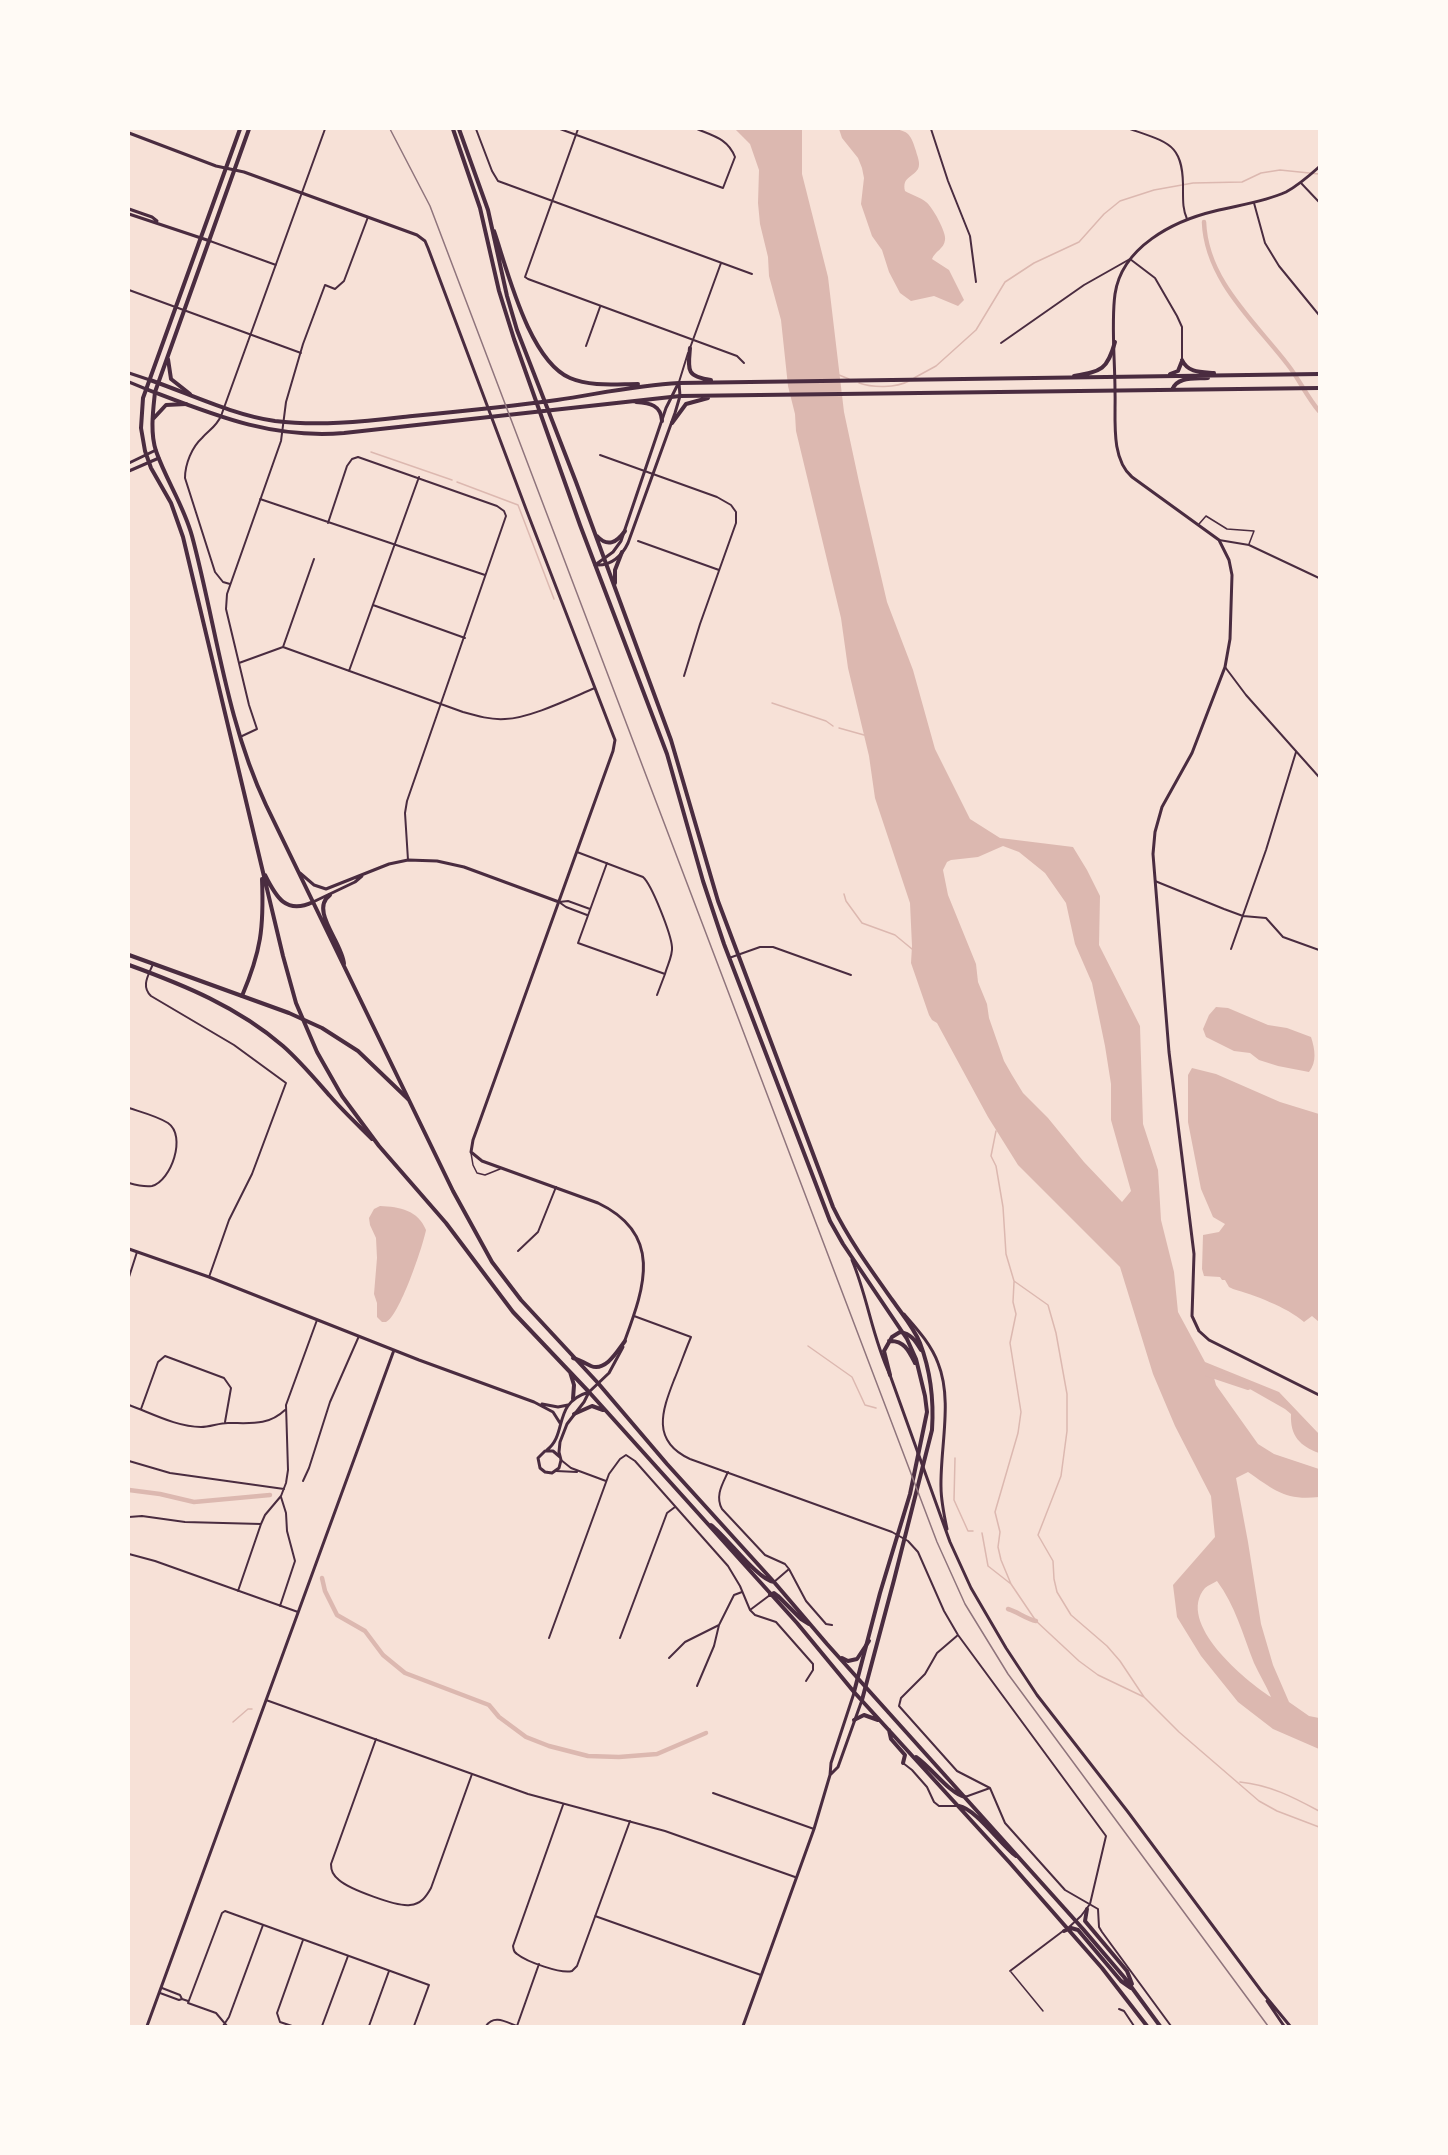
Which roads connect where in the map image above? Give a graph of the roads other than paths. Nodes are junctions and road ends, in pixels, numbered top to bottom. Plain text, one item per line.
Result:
1 (240, 129) edge
2 (249, 129) edge
3 (325, 129) edge
4 (453, 129) edge
5 (459, 129) edge
6 (476, 129) edge
7 (560, 129) edge
8 (578, 129) edge
9 (697, 129) edge
10 (931, 129) edge
11 (1131, 129) edge
12 (129, 132) edge
13 (576, 135) junction
14 (1319, 167) edge
15 (226, 168) junction
16 (234, 170) junction
17 (1301, 183) junction
18 (303, 193) junction
19 (552, 201) junction
20 (1254, 202) junction
21 (1319, 202) edge
22 (129, 209) edge
23 (488, 210) junction
24 (129, 214) edge
25 (368, 217) junction
26 (1187, 219) junction
27 (159, 222) junction
28 (200, 237) junction
29 (210, 241) junction
30 (1130, 259) junction
31 (721, 263) junction
32 (276, 265) junction
33 (752, 274) dead end
34 (976, 282) dead end
35 (129, 290) edge
36 (601, 306) junction
37 (176, 307) junction
38 (184, 310) junction
39 (1319, 315) edge
40 (250, 335) junction
41 (692, 340) junction
42 (1115, 342) junction
43 (1001, 343) dead end
44 (586, 346) dead end
45 (690, 348) junction
46 (302, 354) junction
47 (168, 355) junction
48 (1182, 360) junction
49 (744, 363) dead end
50 (129, 373) edge
51 (1319, 374) edge
52 (1232, 375) junction
53 (1155, 376) junction
54 (1115, 377) junction
55 (1061, 378) junction
56 (150, 380) junction
57 (129, 382) edge
58 (733, 382) junction
59 (158, 383) junction
60 (679, 383) junction
61 (656, 384) junction
62 (1317, 388) edge
63 (146, 389) junction
64 (1172, 390) junction
65 (1115, 391) junction
66 (155, 392) junction
67 (190, 394) junction
68 (680, 396) junction
69 (730, 396) junction
70 (671, 397) junction
71 (621, 402) junction
72 (186, 404) junction
73 (225, 407) junction
74 (221, 416) junction
75 (152, 420) junction
76 (284, 421) junction
77 (662, 421) junction
78 (672, 423) junction
79 (283, 433) junction
80 (156, 450) junction
81 (146, 454) junction
82 (600, 455) dead end
83 (159, 458) junction
84 (129, 462) edge
85 (149, 462) junction
86 (129, 471) edge
87 (645, 472) junction
88 (653, 475) junction
89 (419, 477) junction
90 (260, 499) junction
91 (328, 523) junction
92 (1199, 525) junction
93 (625, 531) junction
94 (595, 533) junction
95 (1219, 540) junction
96 (638, 541) dead end
97 (395, 544) junction
98 (1249, 545) junction
99 (622, 552) junction
100 (604, 558) junction
101 (314, 559) dead end
102 (606, 564) junction
103 (595, 565) junction
104 (719, 570) junction
105 (486, 576) junction
106 (1319, 578) edge
107 (230, 584) junction
108 (617, 593) junction
109 (373, 605) junction
110 (465, 638) junction
111 (283, 647) junction
112 (239, 663) junction
113 (1225, 667) junction
114 (349, 670) junction
115 (684, 676) dead end
116 (595, 688) junction
117 (441, 704) junction
118 (240, 737) junction
119 (1296, 752) junction
120 (1319, 777) edge
121 (577, 852) junction
122 (408, 860) junction
123 (607, 863) junction
124 (261, 869) junction
125 (298, 871) junction
126 (362, 876) junction
127 (1155, 881) junction
128 (330, 895) junction
129 (313, 902) junction
130 (559, 902) junction
131 (590, 909) junction
132 (588, 915) junction
133 (1243, 916) junction
134 (1231, 949) dead end
135 (1319, 950) edge
136 (129, 955) edge
137 (737, 955) junction
138 (729, 958) junction
139 (153, 964) junction
140 (129, 965) edge
141 (344, 968) junction
142 (149, 972) junction
143 (664, 974) junction
144 (851, 975) dead end
145 (657, 995) dead end
146 (242, 996) junction
147 (409, 1100) junction
148 (129, 1108) edge
149 (806, 1136) junction
150 (798, 1139) junction
151 (379, 1146) junction
152 (471, 1152) junction
153 (503, 1168) junction
154 (129, 1183) edge
155 (556, 1187) junction
156 (129, 1249) edge
157 (518, 1251) dead end
158 (137, 1252) junction
159 (850, 1255) junction
160 (129, 1277) edge
161 (209, 1277) junction
162 (892, 1300) junction
163 (634, 1316) junction
164 (317, 1320) junction
165 (903, 1333) junction
166 (359, 1336) junction
167 (625, 1341) junction
168 (888, 1341) junction
169 (394, 1350) junction
170 (924, 1356) junction
171 (572, 1357) junction
172 (570, 1371) junction
173 (920, 1372) junction
174 (890, 1375) junction
175 (598, 1383) junction
176 (589, 1392) junction
177 (1319, 1395) edge
178 (534, 1402) junction
179 (571, 1402) junction
180 (129, 1405) edge
181 (141, 1409) junction
182 (285, 1410) junction
183 (607, 1412) junction
184 (574, 1414) junction
185 (225, 1422) junction
186 (560, 1423) junction
187 (546, 1451) junction
188 (560, 1459) junction
189 (129, 1461) edge
190 (555, 1471) junction
191 (728, 1472) junction
192 (583, 1473) junction
193 (303, 1481) dead end
194 (606, 1481) junction
195 (284, 1489) junction
196 (281, 1496) junction
197 (675, 1506) junction
198 (129, 1517) edge
199 (703, 1519) junction
200 (261, 1524) junction
201 (950, 1542) junction
202 (129, 1554) edge
203 (789, 1569) junction
204 (774, 1582) junction
205 (238, 1591) junction
206 (742, 1592) junction
207 (770, 1595) junction
208 (280, 1606) junction
209 (750, 1610) junction
210 (298, 1612) junction
211 (719, 1625) junction
212 (832, 1625) dead end
213 (812, 1626) junction
214 (958, 1635) junction
215 (549, 1638) dead end
216 (620, 1638) dead end
217 (869, 1641) junction
218 (827, 1644) junction
219 (669, 1658) dead end
220 (859, 1679) junction
221 (806, 1681) dead end
222 (697, 1686) dead end
223 (866, 1686) junction
224 (854, 1692) junction
225 (267, 1700) junction
226 (862, 1700) junction
227 (854, 1720) junction
228 (884, 1724) junction
229 (888, 1729) junction
230 (375, 1739) junction
231 (910, 1753) junction
232 (903, 1763) joint
233 (472, 1774) junction
234 (830, 1775) junction
235 (990, 1788) junction
236 (713, 1793) dead end
237 (966, 1797) junction
238 (563, 1805) junction
239 (958, 1806) junction
240 (630, 1821) junction
241 (814, 1829) junction
242 (1024, 1862) junction
243 (796, 1878) junction
244 (1089, 1906) junction
245 (595, 1916) junction
246 (1076, 1921) junction
247 (263, 1925) junction
248 (1067, 1929) junction
249 (303, 1940) junction
250 (348, 1956) junction
251 (539, 1965) junction
252 (389, 1971) junction
253 (1010, 1971) joint
254 (761, 1975) junction
255 (161, 1988) junction
256 (1134, 1990) junction
257 (1262, 1992) junction
258 (159, 1993) junction
259 (182, 1999) junction
260 (188, 2001) junction
261 (1119, 2009) dead end
262 (1043, 2011) dead end
263 (225, 2025) edge
264 (147, 2026) edge
265 (292, 2026) edge
266 (322, 2026) edge
267 (369, 2026) edge
268 (414, 2026) edge
269 (486, 2026) edge
270 (517, 2026) edge
271 (742, 2026) edge
272 (1134, 2026) edge
273 (1147, 2026) edge
274 (1160, 2026) edge
275 (1172, 2026) edge
276 (1284, 2026) edge
277 (1290, 2026) edge

1 - 15 main road
2 - 16 main road
3 - 18 street
4 - 103 main road
5 - 23 main road
6 - 19 street
7 - 13 street
8 - 13 street
9 - 13 street
10 - 34 street
11 - 26 street
12 - 15 street
13 - 19 street
14 - 17 street
15 - 16 street
15 - 28 main road
16 - 18 street
16 - 29 main road
17 - 20 street
17 - 21 street
18 - 25 street
18 - 32 street
19 - 31 street
19 - 36 street
20 - 26 street
20 - 39 street
22 - 27 street
23 - 61 main road
23 - 94 main road
24 - 27 street
25 - 46 street
25 - 116 street
26 - 30 street
27 - 28 street
28 - 29 street
28 - 37 main road
29 - 32 street
29 - 38 main road
30 - 42 street
30 - 43 street
30 - 48 street
31 - 33 street
31 - 41 street
32 - 40 street
35 - 37 street
36 - 41 street
36 - 44 street
37 - 38 street
37 - 56 main road
38 - 40 street
38 - 47 main road
40 - 46 street
40 - 73 street
41 - 45 street
41 - 49 street
42 - 54 street
42 - 55 main road
45 - 58 main road
45 - 60 street
46 - 76 street
47 - 59 main road
47 - 67 main road
48 - 52 main road
48 - 53 main road
50 - 56 street
51 - 52 main road
52 - 53 main road
52 - 64 main road
53 - 54 main road
54 - 55 main road
54 - 65 street
55 - 58 main road
56 - 59 main road
56 - 63 main road
57 - 63 street
58 - 60 main road
59 - 66 main road
59 - 67 main road
60 - 61 main road
60 - 68 street
60 - 70 street
61 - 76 main road
62 - 64 main road
63 - 66 main road
63 - 81 main road
64 - 65 main road
65 - 69 main road
65 - 92 street
66 - 72 main road
66 - 75 main road
67 - 73 main road
68 - 69 main road
68 - 70 main road
68 - 78 street
69 - 78 main road
70 - 71 main road
70 - 77 street
71 - 77 main road
71 - 79 main road
72 - 74 main road
72 - 75 main road
73 - 74 street
73 - 76 main road
74 - 79 main road
74 - 107 street
75 - 80 main road
76 - 79 street
77 - 87 street
78 - 88 street
79 - 90 street
80 - 81 street
80 - 83 main road
81 - 84 street
81 - 85 main road
82 - 87 street
83 - 85 street
83 - 118 main road
85 - 86 street
85 - 124 main road
87 - 88 street
87 - 93 street
88 - 99 street
88 - 104 street
89 - 91 street
89 - 97 street
89 - 105 street
90 - 91 street
90 - 107 street
91 - 97 street
92 - 95 street
92 - 98 lane
93 - 94 main road
93 - 100 street
94 - 100 main road
95 - 98 street
95 - 113 street
96 - 104 street
97 - 105 street
97 - 109 street
98 - 106 street
99 - 102 street
99 - 108 main road
100 - 102 main road
100 - 103 street
101 - 111 street
102 - 103 street
102 - 108 main road
103 - 138 main road
104 - 115 street
105 - 110 street
107 - 112 street
108 - 137 main road
109 - 110 street
109 - 114 street
110 - 117 street
111 - 112 street
111 - 114 street
112 - 118 street
113 - 119 street
113 - 127 street
114 - 117 street
116 - 117 street
116 - 121 street
117 - 122 street
118 - 125 main road
119 - 120 street
119 - 133 street
121 - 123 street
121 - 130 street
122 - 126 street
122 - 130 street
123 - 131 street
123 - 143 street
124 - 129 main road
124 - 146 main road
124 - 151 main road
125 - 126 street
125 - 129 main road
126 - 128 street
127 - 133 street
127 - 177 street
128 - 129 street
128 - 141 main road
129 - 141 main road
130 - 131 street
130 - 132 street
130 - 152 street
131 - 132 street
132 - 143 street
133 - 134 street
133 - 135 street
136 - 139 main road
137 - 138 street
137 - 144 street
137 - 149 main road
138 - 150 main road
139 - 142 street
139 - 146 main road
140 - 142 main road
141 - 147 main road
142 - 151 main road
142 - 161 street
143 - 145 street
146 - 147 main road
147 - 171 main road
148 - 154 street
149 - 150 main road
149 - 162 main road
150 - 159 main road
151 - 172 main road
152 - 153 street
152 - 153 lane
153 - 155 street
155 - 157 street
155 - 163 street
156 - 158 street
158 - 160 street
158 - 161 street
159 - 165 main road
159 - 174 street
161 - 164 street
162 - 170 main road
162 - 201 street
163 - 167 street
163 - 191 street
164 - 166 street
164 - 182 street
165 - 168 main road
165 - 170 main road
165 - 173 main road
166 - 169 street
166 - 193 street
167 - 171 main road
167 - 175 street
168 - 173 main road
168 - 174 main road
169 - 178 street
169 - 210 street
170 - 223 main road
171 - 175 main road
172 - 176 main road
172 - 179 main road
173 - 217 main road
174 - 201 street
175 - 176 street
175 - 204 main road
176 - 179 street
176 - 183 main road
176 - 184 street
178 - 179 street
178 - 186 street
179 - 186 street
180 - 181 street
181 - 185 street
181 - 185 street
182 - 185 street
182 - 195 street
183 - 184 main road
183 - 199 main road
184 - 188 street
186 - 187 street
187 - 188 street
187 - 190 street
188 - 190 street
188 - 192 street
189 - 195 street
190 - 192 street
191 - 203 street
191 - 214 street
192 - 194 street
194 - 197 street
194 - 215 street
195 - 196 street
196 - 200 street
196 - 208 street
197 - 206 street
197 - 216 street
198 - 200 street
199 - 204 main road
199 - 207 main road
200 - 205 street
201 - 257 street
202 - 205 street
203 - 204 street
203 - 212 street
204 - 213 main road
205 - 208 street
206 - 209 street
206 - 211 street
207 - 209 street
207 - 213 main road
207 - 224 main road
208 - 210 street
209 - 221 street
210 - 225 street
211 - 219 street
211 - 222 street
213 - 218 main road
214 - 235 street
214 - 244 street
217 - 218 main road
217 - 220 main road
218 - 220 main road
220 - 223 main road
220 - 224 main road
223 - 226 main road
223 - 237 main road
224 - 226 main road
224 - 234 street
225 - 230 street
225 - 255 street
226 - 227 street
226 - 228 main road
227 - 228 main road
227 - 234 street
228 - 229 main road
229 - 231 main road
229 - 232 main road
230 - 233 street
230 - 233 street
231 - 237 main road
231 - 239 main road
232 - 239 street
233 - 238 street
234 - 241 street
235 - 237 street
235 - 244 street
236 - 241 street
237 - 242 main road
238 - 240 street
238 - 251 street
239 - 242 main road
239 - 248 main road
240 - 243 street
240 - 245 street
241 - 243 street
242 - 246 main road
243 - 254 street
244 - 246 street
244 - 256 main road
244 - 275 street
245 - 251 street
245 - 254 street
246 - 248 street
246 - 256 main road
247 - 249 street
247 - 260 street
247 - 263 street
248 - 253 street
248 - 256 main road
248 - 273 main road
249 - 250 street
249 - 265 street
250 - 252 street
250 - 266 street
251 - 270 street
252 - 267 street
252 - 268 street
253 - 262 lane
254 - 271 street
255 - 258 street
255 - 259 street
256 - 274 main road
257 - 276 street
257 - 277 street
258 - 259 street
258 - 264 street
259 - 260 street
260 - 263 street
261 - 272 street
269 - 270 street

